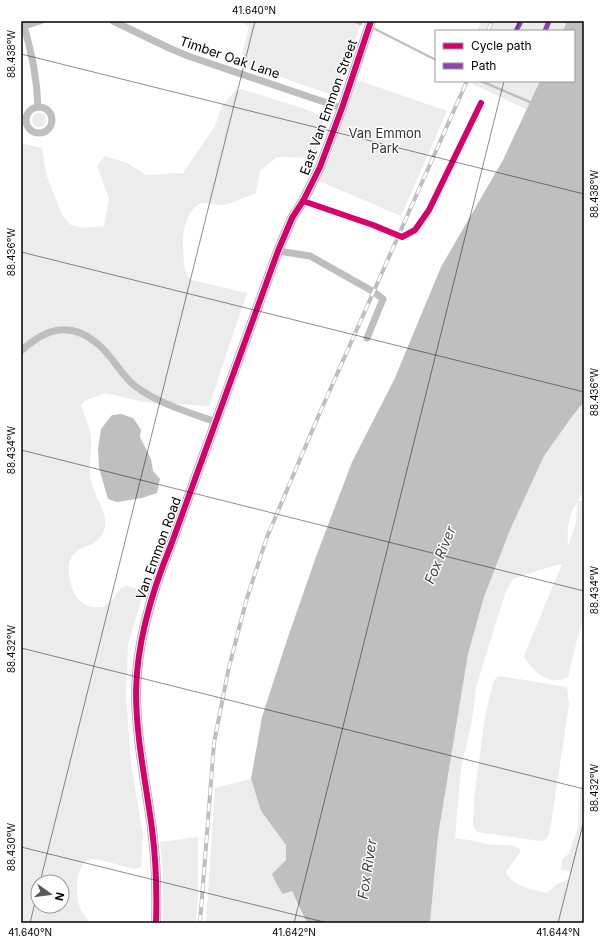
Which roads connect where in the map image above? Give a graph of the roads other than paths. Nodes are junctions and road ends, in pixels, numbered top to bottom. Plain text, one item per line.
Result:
1 (40, 21) edge
2 (113, 21) edge
3 (371, 21) edge
4 (23, 27) edge
5 (481, 103) dead end
6 (38, 107) dead end
7 (342, 108) junction
8 (303, 201) junction
9 (278, 251) junction
10 (366, 338) dead end
11 (21, 351) edge
12 (216, 422) junction
13 (156, 923) edge

1 - 4 street
2 - 7 street, Timber Oak Lane
3 - 7 street, East Van Emmon Street
4 - 6 street
5 - 8 street
7 - 8 street, East Van Emmon Street
8 - 9 street, Van Emmon Road
9 - 10 street
9 - 12 street, Van Emmon Road
11 - 12 street
12 - 13 street, Van Emmon Road

